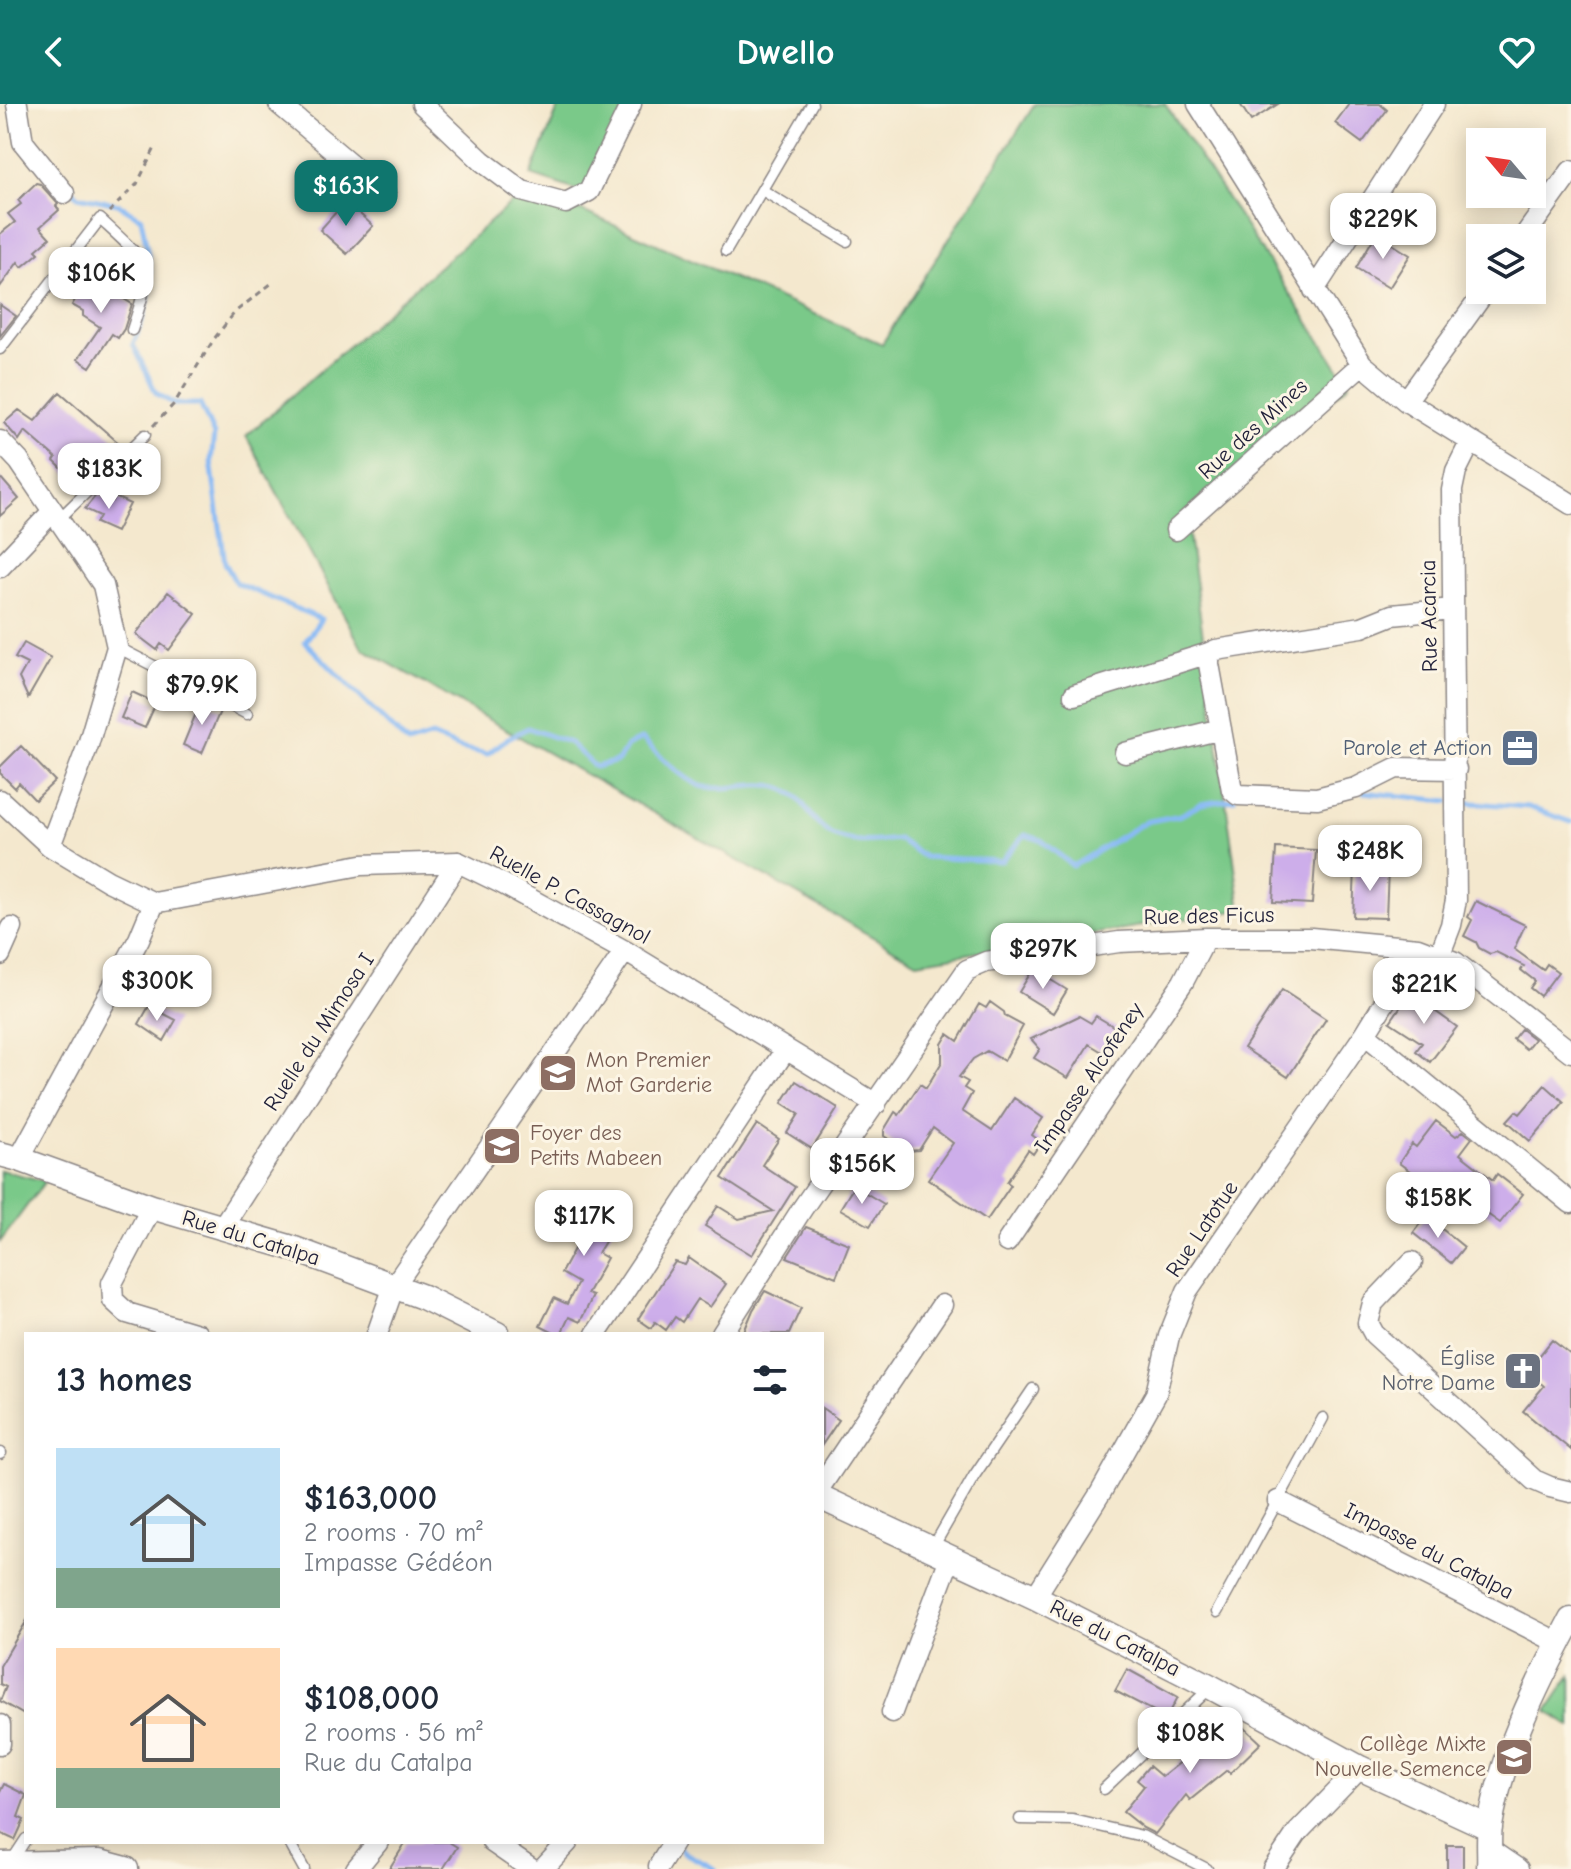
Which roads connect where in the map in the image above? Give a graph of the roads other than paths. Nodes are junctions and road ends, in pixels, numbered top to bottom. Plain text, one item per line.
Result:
1 (17, 104) edge
2 (279, 104) edge
3 (631, 104) edge
4 (812, 104) edge
5 (1198, 104) edge
6 (1434, 104) edge
7 (430, 107) edge
8 (1571, 171) edge
9 (762, 190) junction
10 (64, 193) dead end
11 (385, 193) dead end
12 (1533, 224) edge
13 (847, 241) dead end
14 (726, 251) dead end
15 (1314, 290) junction
16 (1476, 304) edge
17 (132, 330) dead end
18 (0, 349) edge
19 (1362, 364) junction
20 (1406, 401) junction
21 (145, 435) road end
22 (0, 441) edge
23 (1470, 443) junction
24 (1571, 504) edge
25 (56, 515) junction
26 (1176, 530) dead end
27 (0, 567) edge
28 (1452, 609) junction
29 (117, 647) junction
30 (1209, 653) junction
31 (1074, 695) dead end
32 (247, 714) dead end
33 (1221, 729) junction
34 (1125, 753) dead end
35 (1456, 769) junction
36 (0, 800) edge
37 (50, 846) junction
38 (458, 862) junction
39 (154, 903) junction
40 (12, 928) dead end
41 (1206, 938) junction
42 (1418, 948) junction
43 (625, 951) junction
44 (1440, 954) junction
45 (0, 955) edge
46 (1365, 1034) junction
47 (786, 1049) junction
48 (1571, 1052) edge
49 (876, 1104) junction
50 (10, 1156) edge
51 (1571, 1203) edge
52 (152, 1207) junction
53 (221, 1229) junction
54 (1007, 1242) dead end
55 (1412, 1262) dead end
56 (394, 1286) junction
57 (942, 1305) dead end
58 (190, 1332) edge
59 (378, 1332) edge
60 (493, 1332) edge
61 (597, 1332) edge
62 (723, 1332) edge
63 (1033, 1389) dead end
64 (1323, 1418) dead end
65 (824, 1481) edge
66 (1571, 1492) edge
67 (824, 1499) edge
68 (1278, 1501) junction
69 (941, 1553) junction
70 (1035, 1597) junction
71 (1217, 1612) dead end
72 (1571, 1620) edge
73 (1559, 1643) junction
74 (1211, 1687) junction
75 (892, 1712) dead end
76 (0, 1725) edge
77 (0, 1744) edge
78 (1360, 1768) junction
79 (1104, 1789) dead end
80 (1020, 1819) dead end
81 (24, 1841) edge
82 (290, 1844) edge
83 (376, 1844) edge
84 (495, 1844) edge
85 (566, 1844) edge
86 (1490, 1849) edge
87 (6, 1863) edge
88 (126, 1869) edge
89 (304, 1869) edge
90 (356, 1869) edge
91 (531, 1869) edge
92 (543, 1869) edge
93 (1207, 1869) edge
94 (1273, 1869) edge
95 (1518, 1869) edge

1 - 10 street
2 - 11 street
3 - 7 street
4 - 9 lane
5 - 15 street
6 - 15 street
8 - 12 street
9 - 13 lane
9 - 14 lane
15 - 19 street
16 - 20 street
17 - 18 lane
19 - 20 street
19 - 26 street, Rue des Mines
20 - 23 street
21 - 25 lane
22 - 25 street
23 - 24 street
23 - 28 street, Rue Acarcia
25 - 27 street
25 - 29 street
28 - 30 street
28 - 35 street, Rue Acarcia
29 - 32 lane
29 - 37 street
30 - 31 street
30 - 33 street
33 - 34 street
33 - 35 street
35 - 44 street, Rue Acarcia
36 - 37 street
37 - 39 street
38 - 39 street, Ruelle P. Cassagnol
38 - 43 street, Ruelle P. Cassagnol
38 - 53 street, Ruelle du Mimosa I
39 - 50 street
40 - 45 street
41 - 42 street, Rue des Ficus
41 - 49 street, Rue des Ficus
41 - 54 street, Impasse Alcofeney
42 - 44 street, Rue des Ficus
42 - 46 street, Rue Latotue
43 - 47 street, Ruelle P. Cassagnol
43 - 56 street
44 - 48 street, Rue des Ficus
46 - 51 street
46 - 70 street, Rue Latotue
47 - 49 street, Ruelle P. Cassagnol
47 - 61 street
49 - 62 street, Rue des Ficus
50 - 52 street, Rue du Catalpa
52 - 53 street, Rue du Catalpa
52 - 58 street
53 - 56 street, Rue du Catalpa
55 - 66 street
56 - 59 street
56 - 60 street, Rue du Catalpa
57 - 65 street
63 - 69 lane
64 - 68 lane
67 - 69 street, Rue du Catalpa
68 - 71 lane
68 - 73 street, Impasse du Catalpa
69 - 70 street, Rue du Catalpa
69 - 75 street
70 - 74 street, Rue du Catalpa
72 - 73 street
73 - 86 street
74 - 78 street, Rue du Catalpa
74 - 79 lane
76 - 77 street
78 - 86 street, Rue du Catalpa
78 - 94 street
80 - 93 lane
81 - 87 lane
82 - 89 lane
83 - 90 street
84 - 91 street
85 - 92 street
86 - 95 street
87 - 88 street

